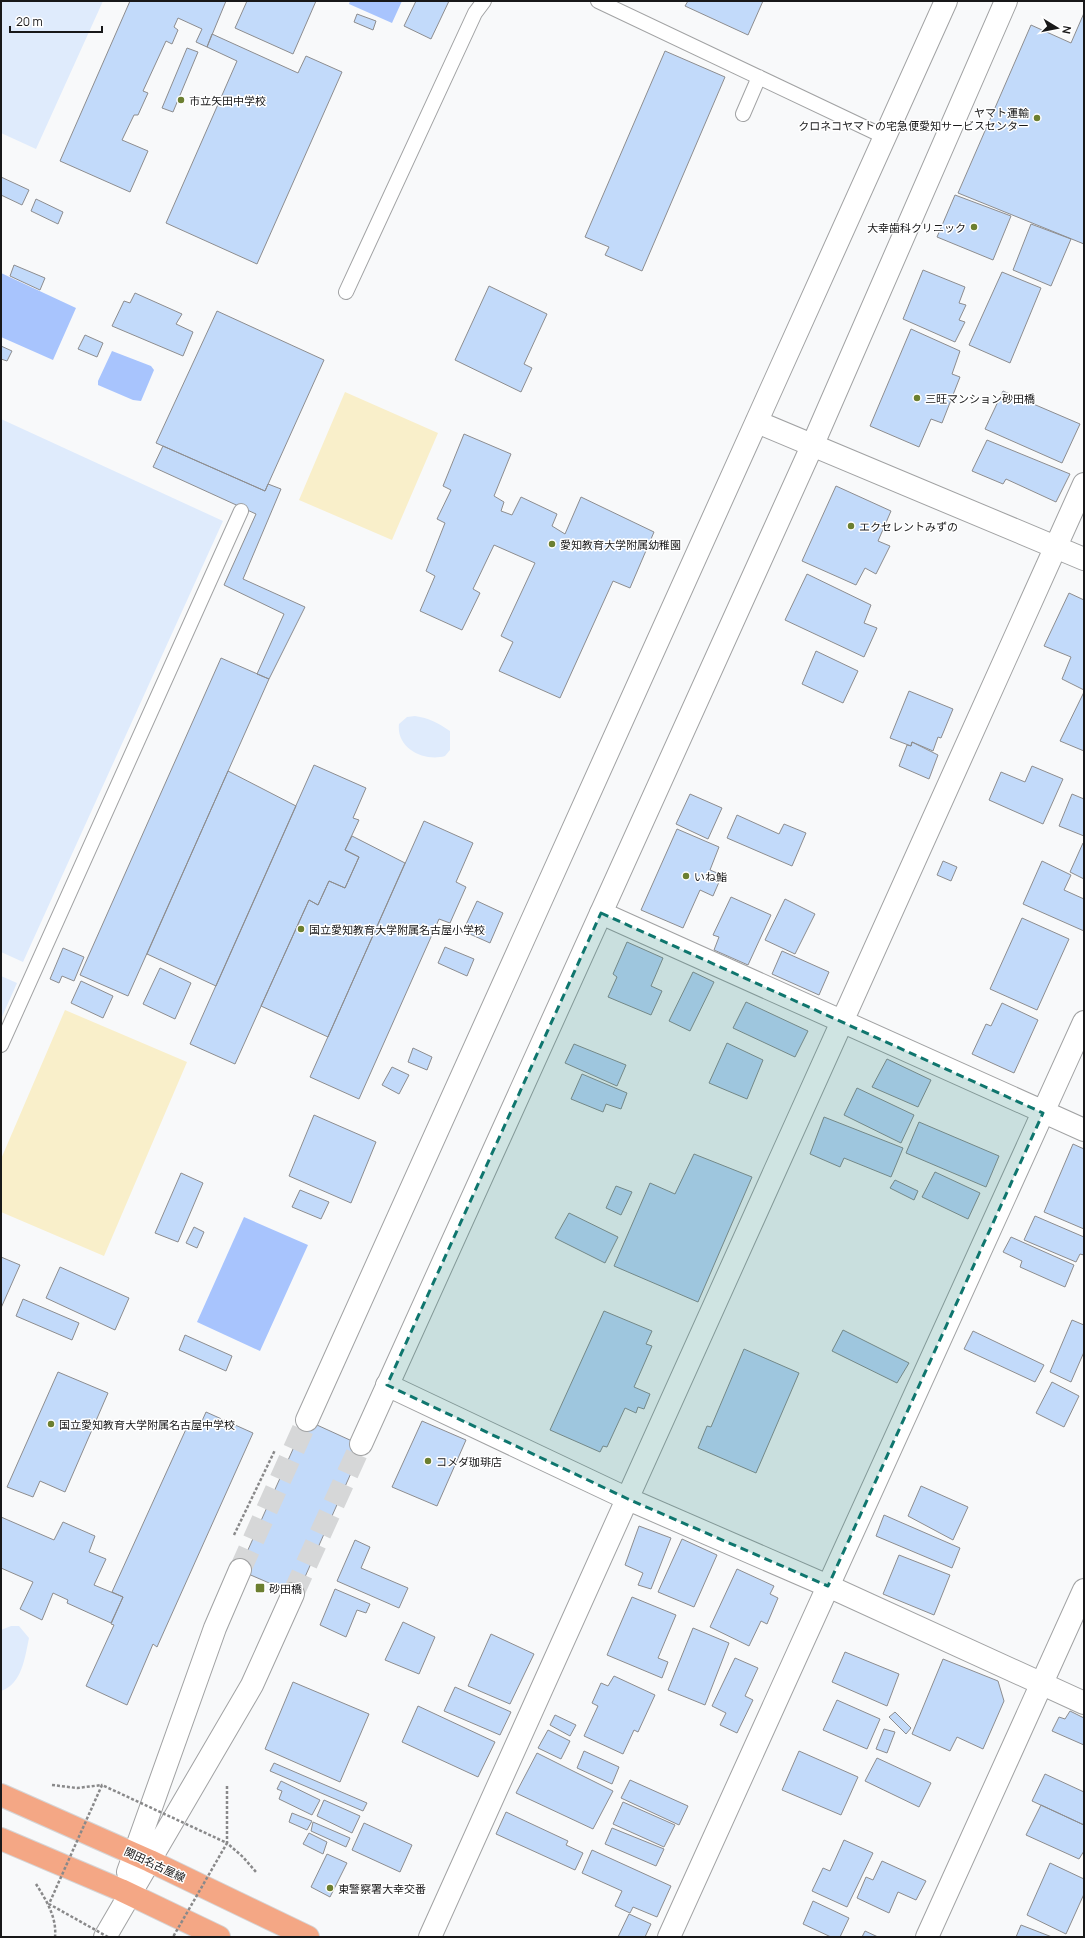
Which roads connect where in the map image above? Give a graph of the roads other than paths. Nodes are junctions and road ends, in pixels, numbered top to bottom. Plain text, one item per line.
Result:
1 (484, 1) edge
2 (598, 1) edge
3 (946, 1) edge
4 (1006, 1) edge
5 (759, 77) junction
6 (743, 114) dead end
7 (885, 136) junction
8 (346, 292) dead end
9 (757, 422) junction
10 (813, 444) junction
11 (1084, 484) edge
12 (241, 511) dead end
13 (1056, 547) junction
14 (1084, 560) edge
15 (600, 913) junction
16 (843, 1021) junction
17 (1084, 1022) edge
18 (1, 1045) edge
19 (1043, 1113) junction
20 (1084, 1130) edge
21 (387, 1385) junction
22 (308, 1420) tunnel mouth
23 (360, 1444) tunnel mouth
24 (628, 1499) junction
25 (240, 1570) tunnel mouth
26 (828, 1586) junction
27 (1084, 1590) edge
28 (293, 1594) tunnel mouth
29 (1042, 1683) junction
30 (1084, 1703) edge
31 (1, 1795) edge
32 (1, 1839) edge
33 (142, 1857) junction
34 (126, 1893) junction
35 (105, 1937) edge
36 (219, 1937) edge
37 (308, 1937) edge
38 (430, 1937) edge
39 (668, 1937) edge
40 (927, 1937) edge

1 - 8 lane
2 - 5 lane
3 - 7 street
4 - 10 street
5 - 6 lane
5 - 7 lane
7 - 9 street
9 - 10 street
9 - 22 street
10 - 13 street
10 - 15 street
11 - 13 street
12 - 18 lane
13 - 14 street
13 - 16 street
15 - 16 street
15 - 21 street
16 - 19 street
16 - 24 street
17 - 19 street
19 - 20 street
19 - 26 street
21 - 23 street
21 - 24 street
24 - 26 street
24 - 38 street
25 - 33 street
26 - 29 street
26 - 39 street
27 - 29 street
28 - 33 street
29 - 30 street
29 - 40 street
31 - 33 main road, 関田名古屋線
32 - 34 main road
33 - 34 street
33 - 37 main road, 関田名古屋線
34 - 35 street
34 - 36 main road

